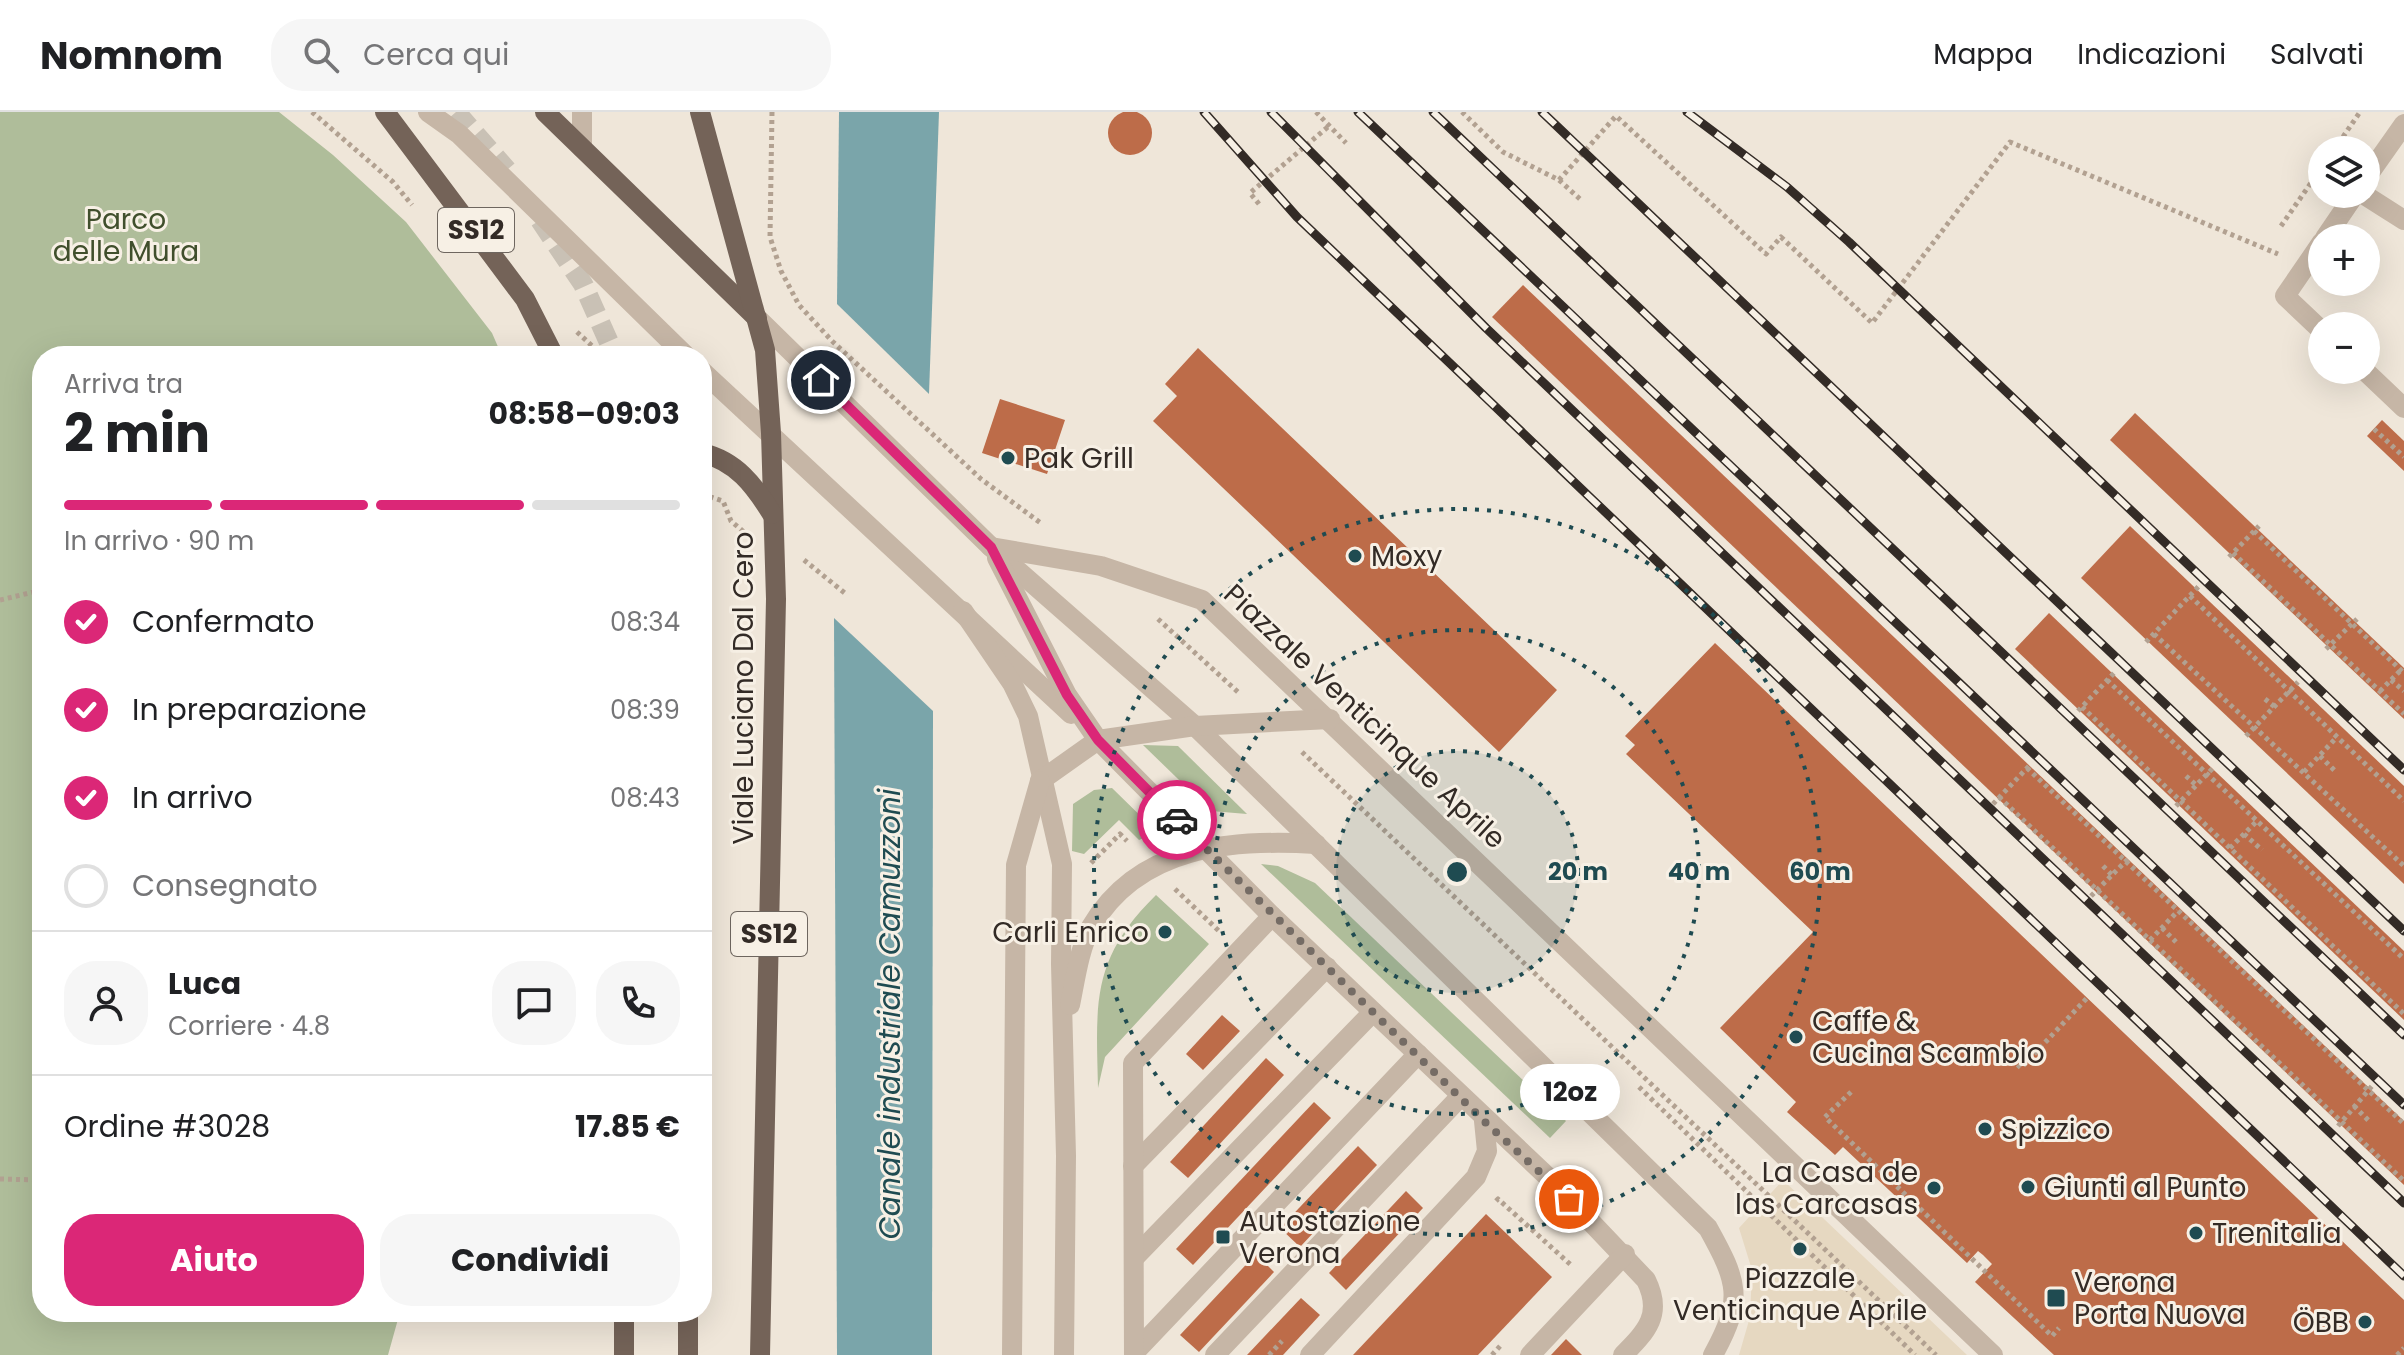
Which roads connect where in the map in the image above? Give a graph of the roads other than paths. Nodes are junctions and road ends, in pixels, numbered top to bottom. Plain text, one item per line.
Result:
1 (385, 112) edge
2 (428, 112) edge
3 (545, 112) edge
4 (582, 112) edge
5 (700, 112) edge
6 (2404, 124) edge
7 (582, 148) junction
8 (2380, 158) edge
9 (2380, 205) edge
10 (2404, 220) edge
11 (2308, 262) edge
12 (757, 318) junction
13 (2308, 318) edge
14 (549, 346) edge
15 (676, 346) edge
16 (712, 380) edge
17 (2379, 384) edge
18 (2404, 408) edge
19 (771, 433) junction
20 (712, 456) edge
21 (772, 514) junction
22 (991, 547) junction
23 (963, 611) junction
24 (1330, 719) junction
25 (1195, 726) junction
26 (1098, 740) junction
27 (1040, 781) junction
28 (1316, 844) junction
29 (1204, 847) junction
30 (1272, 916) junction
31 (1327, 967) junction
32 (1373, 1012) junction
33 (1064, 1028) junction
34 (1418, 1054) junction
35 (1461, 1096) junction
36 (1484, 1121) junction
37 (1133, 1166) junction
38 (1625, 1254) junction
39 (1134, 1258) junction
40 (624, 1322) edge
41 (688, 1322) edge
42 (1134, 1354) edge
43 (624, 1355) edge
44 (688, 1355) edge
45 (760, 1355) edge
46 (1012, 1355) edge
47 (1064, 1355) edge
48 (1215, 1355) edge
49 (1310, 1355) edge
50 (1530, 1355) edge
51 (1623, 1355) edge
52 (1713, 1355) edge
53 (1993, 1355) edge

1 - 14 main road, SS12
2 - 15 street
3 - 7 main road
4 - 7 street
5 - 12 main road, SS12
6 - 8 street
7 - 12 main road
9 - 10 street
11 - 13 street
12 - 19 main road, Viale Luciano Dal Cero / SS12
12 - 22 street
16 - 19 street
17 - 18 street
19 - 21 main road, Viale Luciano Dal Cero / SS12
19 - 23 street
20 - 21 main road
21 - 45 main road, Viale Luciano Dal Cero / SS12
22 - 24 street, Piazzale Venticinque Aprile
22 - 25 street
22 - 26 street
23 - 26 street
23 - 27 street
24 - 25 street
24 - 53 street, Piazzale Venticinque Aprile
25 - 26 street
25 - 28 street
26 - 27 street
26 - 29 street
27 - 33 street
27 - 46 street
28 - 29 street
28 - 52 street
29 - 30 street
29 - 33 street
30 - 31 street
30 - 37 street
31 - 32 street
31 - 37 street
32 - 34 street
32 - 39 street
33 - 47 street
34 - 35 street
34 - 42 street
35 - 36 street
35 - 48 street
36 - 38 street
36 - 49 street
37 - 39 street
38 - 50 street
38 - 51 street
39 - 42 street
40 - 43 main road
41 - 44 main road

